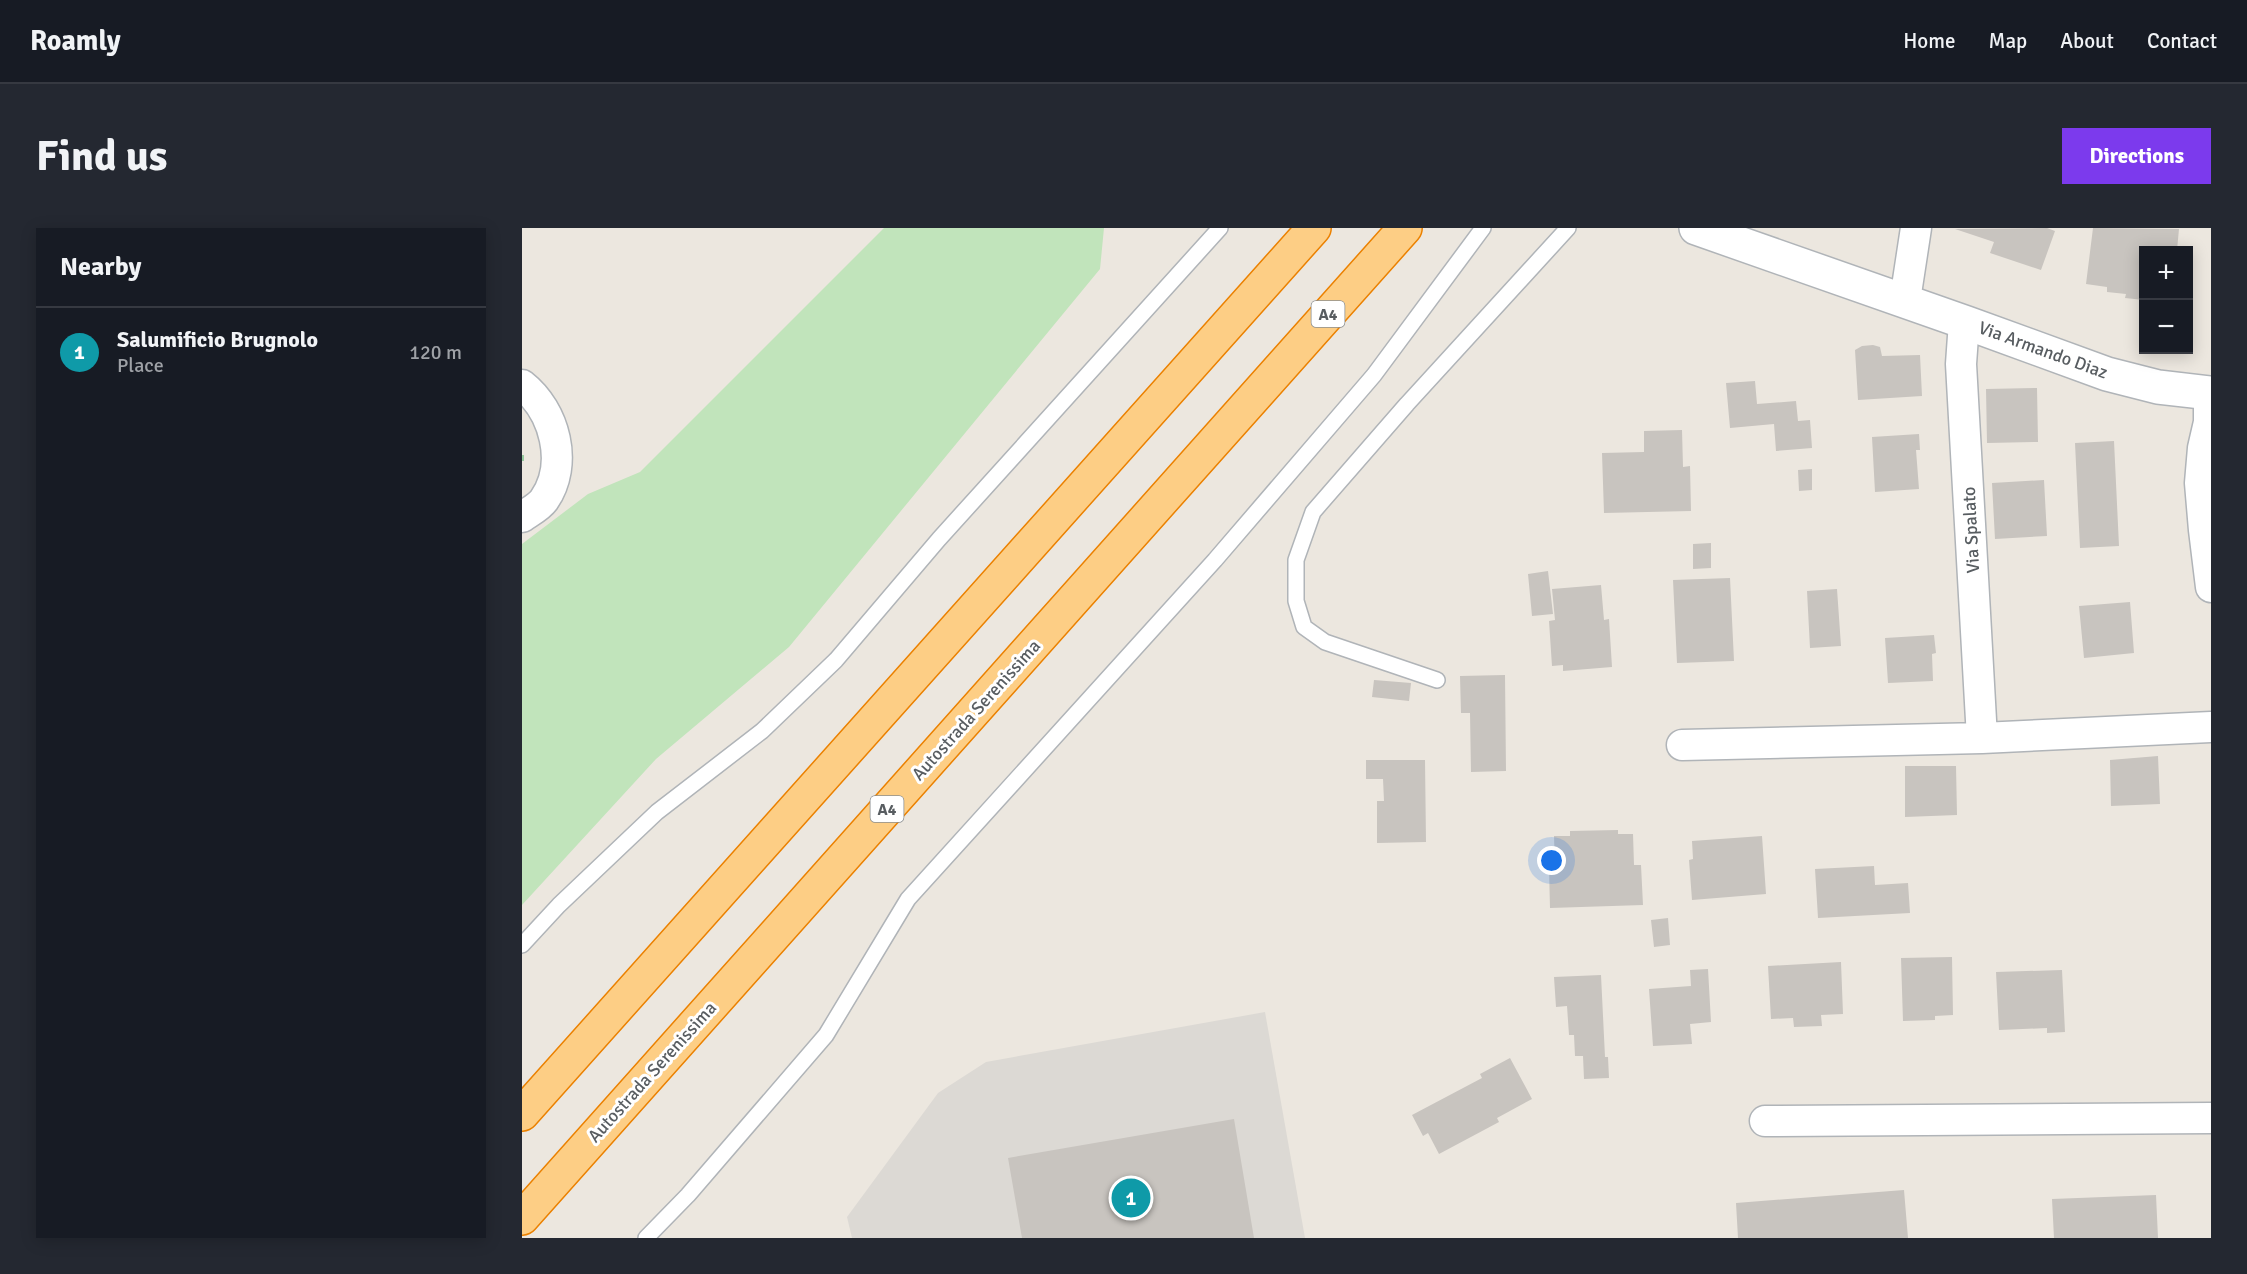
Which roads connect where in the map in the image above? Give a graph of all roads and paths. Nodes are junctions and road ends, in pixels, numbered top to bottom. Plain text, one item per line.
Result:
1 (1220, 228) edge
2 (1314, 228) edge
3 (1405, 228) edge
4 (1483, 228) edge
5 (1568, 228) edge
6 (1696, 228) edge
7 (1916, 228) edge
8 (1900, 300) junction
9 (1967, 323) junction
10 (522, 385) edge
11 (2210, 393) edge
12 (522, 454) edge
13 (522, 463) edge
14 (522, 517) edge
15 (2211, 587) edge
16 (1437, 680) dead end
17 (2211, 727) edge
18 (1982, 738) junction
19 (1682, 745) dead end
20 (522, 945) edge
21 (522, 1114) edge
22 (2211, 1118) edge
23 (1765, 1121) dead end
24 (522, 1218) edge
25 (646, 1238) edge

1 - 20 lane
2 - 21 highway
3 - 24 highway, Autostrada Serenissima / A4
4 - 25 lane
5 - 16 lane
6 - 8 street, Via Armando Diaz
7 - 8 street
8 - 9 street, Via Armando Diaz
9 - 11 street, Via Armando Diaz
9 - 18 street, Via Spalato
10 - 14 street
11 - 15 street, Via Armando Diaz
12 - 13 path
17 - 18 street
18 - 19 street
22 - 23 street

